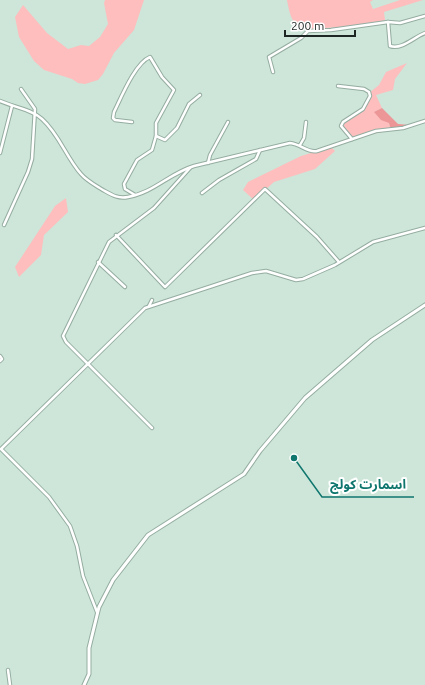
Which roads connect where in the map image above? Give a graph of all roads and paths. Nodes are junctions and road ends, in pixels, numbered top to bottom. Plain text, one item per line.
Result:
1 (425, 16) edge
2 (388, 22) junction
3 (425, 33) edge
4 (273, 72) dead end
5 (338, 86) dead end
6 (21, 89) dead end
7 (200, 95) dead end
8 (0, 101) edge
9 (12, 106) junction
10 (36, 115) junction
11 (425, 121) edge
12 (132, 122) dead end
13 (228, 122) dead end
14 (306, 122) dead end
15 (156, 136) junction
16 (352, 139) junction
17 (300, 145) junction
18 (260, 150) junction
19 (0, 153) edge
20 (208, 163) junction
21 (190, 167) junction
22 (202, 193) dead end
23 (135, 195) junction
24 (4, 224) dead end
25 (425, 228) edge
26 (116, 236) junction
27 (98, 262) junction
28 (339, 262) junction
29 (125, 287) dead end
30 (152, 300) dead end
31 (425, 305) edge
32 (149, 307) junction
33 (0, 356) edge
34 (0, 361) edge
35 (88, 364) junction
36 (152, 428) dead end
37 (1, 449) edge
38 (97, 612) junction
39 (8, 670) dead end
40 (10, 685) edge
41 (84, 685) edge

1 - 2 street
2 - 3 street
2 - 4 street
5 - 16 street
6 - 10 street
7 - 15 street
8 - 9 street
9 - 10 street
9 - 19 street
10 - 23 street
10 - 24 street
11 - 16 street
12 - 15 street
13 - 20 street
14 - 17 street
15 - 23 street
16 - 17 street
17 - 18 street
18 - 20 street
18 - 22 street
20 - 21 street
21 - 23 street
21 - 26 street
25 - 28 street
26 - 27 street
26 - 28 street
27 - 29 street
27 - 35 street
28 - 32 street
30 - 32 street
31 - 38 street
32 - 35 street
33 - 34 street
35 - 36 street
35 - 37 street
37 - 38 street
38 - 41 street
39 - 40 street

